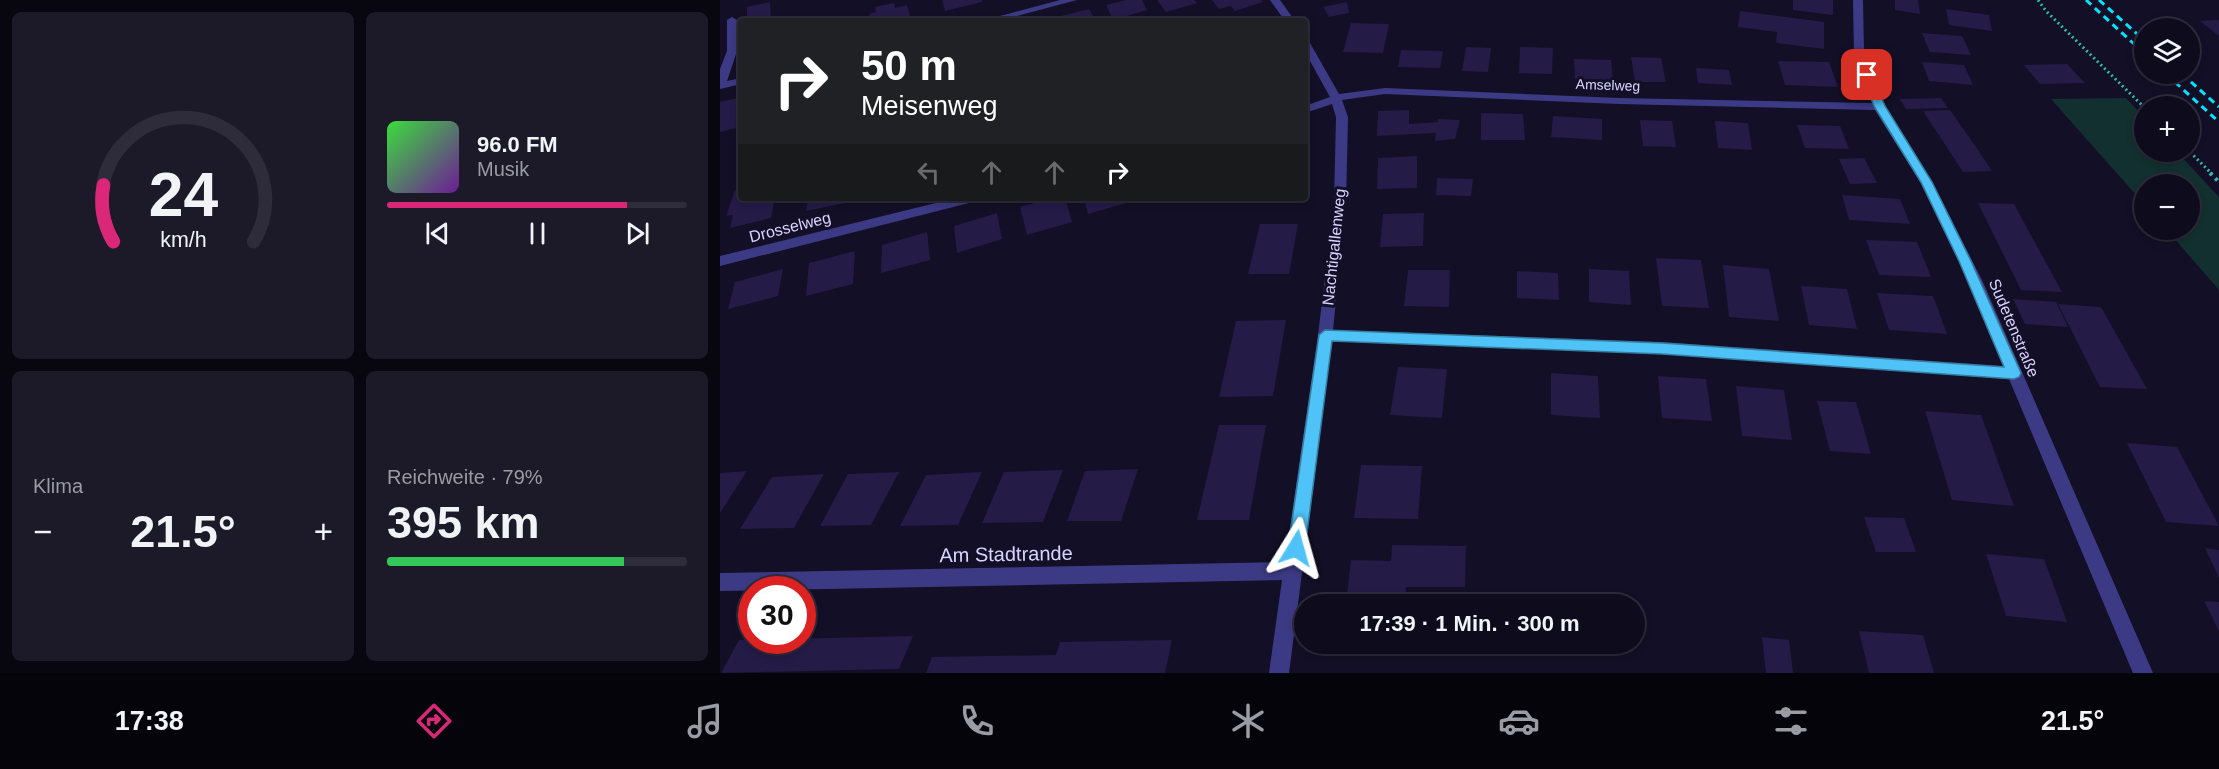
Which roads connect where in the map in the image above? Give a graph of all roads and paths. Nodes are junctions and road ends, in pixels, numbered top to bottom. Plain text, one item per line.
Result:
1 (1072, 0) edge
2 (1275, 0) edge
3 (1858, 0) edge
4 (2038, 0) edge
5 (998, 18) edge
6 (1288, 18) edge
7 (732, 20) dead end
8 (1308, 48) edge
9 (726, 51) edge
10 (738, 82) edge
11 (720, 85) edge
12 (2134, 97) edge
13 (1336, 98) junction
14 (1879, 106) junction
15 (1308, 109) edge
16 (2200, 162) edge
17 (2219, 182) edge
18 (962, 201) edge
19 (720, 261) edge
20 (1325, 335) junction
21 (2014, 373) junction
22 (1293, 571) junction
23 (720, 582) edge
24 (1279, 673) edge
25 (2143, 673) edge

1 - 5 street
2 - 6 street
3 - 14 street, Sudetenstraße
4 - 12 path
7 - 9 street
8 - 13 street, Nachtigallenweg
9 - 11 street
10 - 11 street
13 - 14 street, Amselweg
13 - 15 street
13 - 20 street, Nachtigallenweg
14 - 21 street, Sudetenstraße
16 - 17 path
18 - 19 street, Drosselweg
20 - 21 street
20 - 22 street, Nachtigallenweg
21 - 25 street, Sudetenstraße
22 - 23 street, Am Stadtrande
22 - 24 street, Nachtigallenweg

